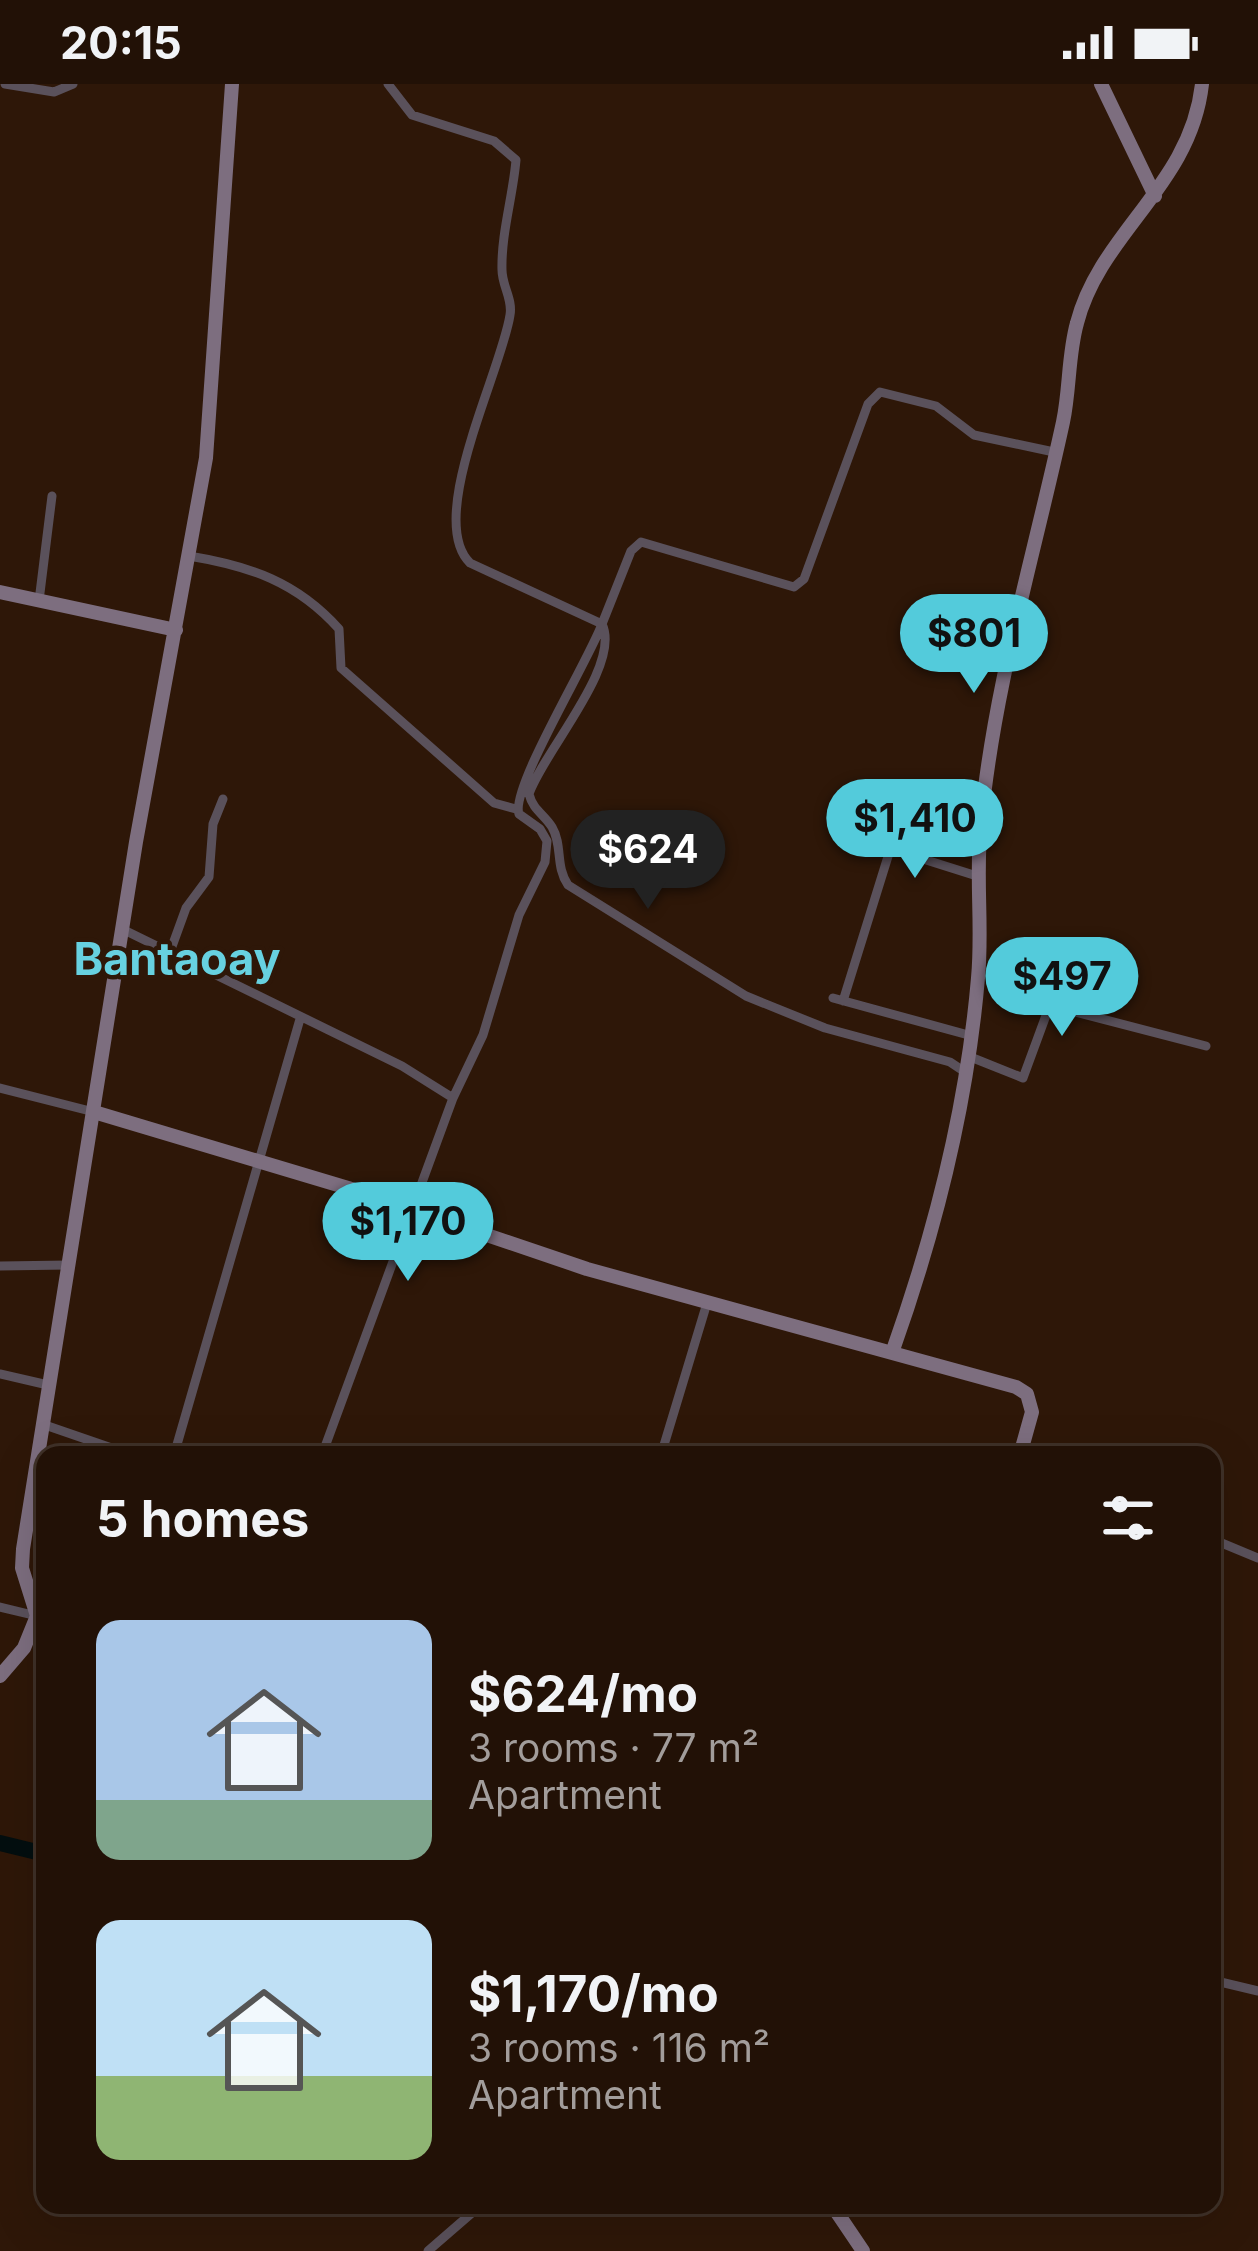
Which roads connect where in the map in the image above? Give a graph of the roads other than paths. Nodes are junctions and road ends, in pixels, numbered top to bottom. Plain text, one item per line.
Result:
1 (5, 84) edge
2 (73, 84) edge
3 (232, 84) edge
4 (388, 84) edge
5 (1101, 84) edge
6 (1202, 84) edge
7 (1155, 196) junction
8 (1054, 452) junction
9 (52, 496) dead end
10 (189, 556) junction
11 (0, 592) edge
12 (39, 601) junction
13 (602, 624) junction
14 (176, 630) junction
15 (224, 799) dead end
16 (516, 809) junction
17 (866, 841) dead end
18 (890, 850) junction
19 (980, 877) junction
20 (122, 929) junction
21 (170, 952) junction
22 (300, 1019) junction
23 (972, 1036) junction
24 (1206, 1046) dead end
25 (968, 1056) junction
26 (965, 1072) junction
27 (0, 1088) edge
28 (453, 1098) junction
29 (94, 1112) junction
30 (258, 1161) junction
31 (411, 1209) junction
32 (68, 1265) junction
33 (0, 1266) edge
34 (707, 1304) junction
35 (893, 1350) junction
36 (0, 1375) edge
37 (49, 1385) junction
38 (42, 1424) junction
39 (39, 1446) edge
40 (106, 1446) edge
41 (177, 1446) edge
42 (325, 1446) edge
43 (664, 1446) edge
44 (1023, 1446) edge
45 (36, 1465) edge
46 (1221, 1543) edge
47 (1258, 1558) edge
48 (36, 1603) edge
49 (0, 1607) edge
50 (36, 1616) edge
51 (36, 1626) edge
52 (36, 1645) edge
53 (24, 1648) junction
54 (0, 1676) edge
55 (1221, 1982) edge
56 (1258, 1991) edge
57 (471, 2214) edge
58 (838, 2214) edge
59 (428, 2251) edge
60 (863, 2251) edge

1 - 2 street
3 - 10 street
4 - 13 street
5 - 7 street
6 - 7 street
7 - 8 street
8 - 13 street
8 - 19 street
9 - 12 street
10 - 14 street
10 - 16 street
11 - 12 street
12 - 14 street
13 - 16 street
13 - 26 street
14 - 20 street
15 - 21 street
16 - 28 street
17 - 18 street
18 - 19 street
18 - 23 street
19 - 23 street
20 - 21 street
20 - 29 street
21 - 22 street
22 - 28 street
22 - 30 street
23 - 25 street
24 - 25 street
25 - 26 street
26 - 35 street
27 - 29 street
28 - 31 street
29 - 30 street
29 - 32 street
30 - 31 street
30 - 41 street
31 - 34 street
31 - 42 street
32 - 33 street
32 - 37 street
34 - 35 street
34 - 43 street
35 - 44 street
36 - 37 street
37 - 38 street
38 - 39 street
38 - 40 street
45 - 48 street
46 - 47 street
49 - 50 street
51 - 53 street
52 - 53 street
53 - 54 street
55 - 56 street
57 - 59 street
58 - 60 street

